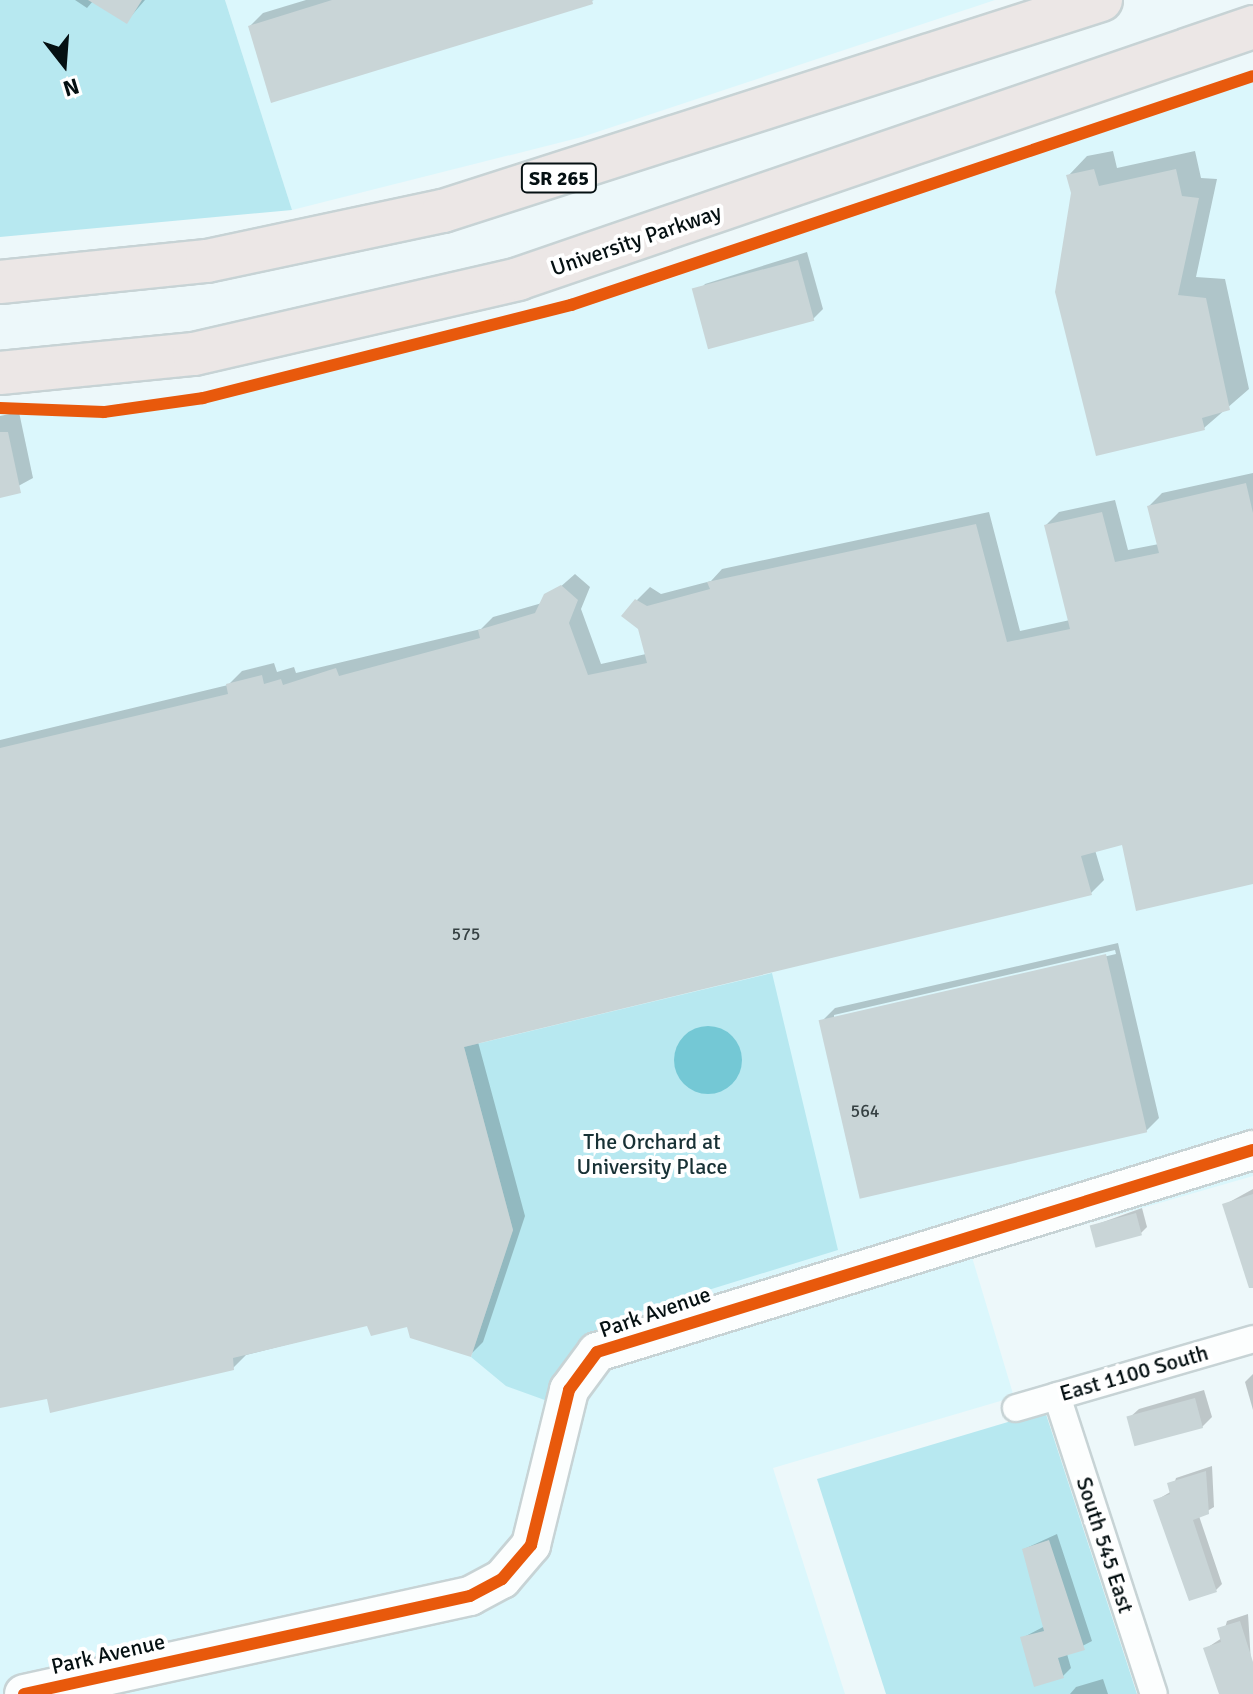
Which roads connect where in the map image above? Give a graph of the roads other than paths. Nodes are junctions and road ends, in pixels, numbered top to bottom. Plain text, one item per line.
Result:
1 (1101, 0) edge
2 (1253, 27) edge
3 (0, 282) edge
4 (0, 373) edge
5 (1253, 1150) edge
6 (1253, 1339) edge
7 (1057, 1396) junction
8 (1016, 1408) dead end
9 (24, 1694) edge
10 (1154, 1694) edge

1 - 3 main road, SR 265
2 - 4 main road, University Parkway
5 - 9 street, Park Avenue
6 - 7 street, East 1100 South
7 - 8 street, East 1100 South
7 - 10 street, South 545 East

